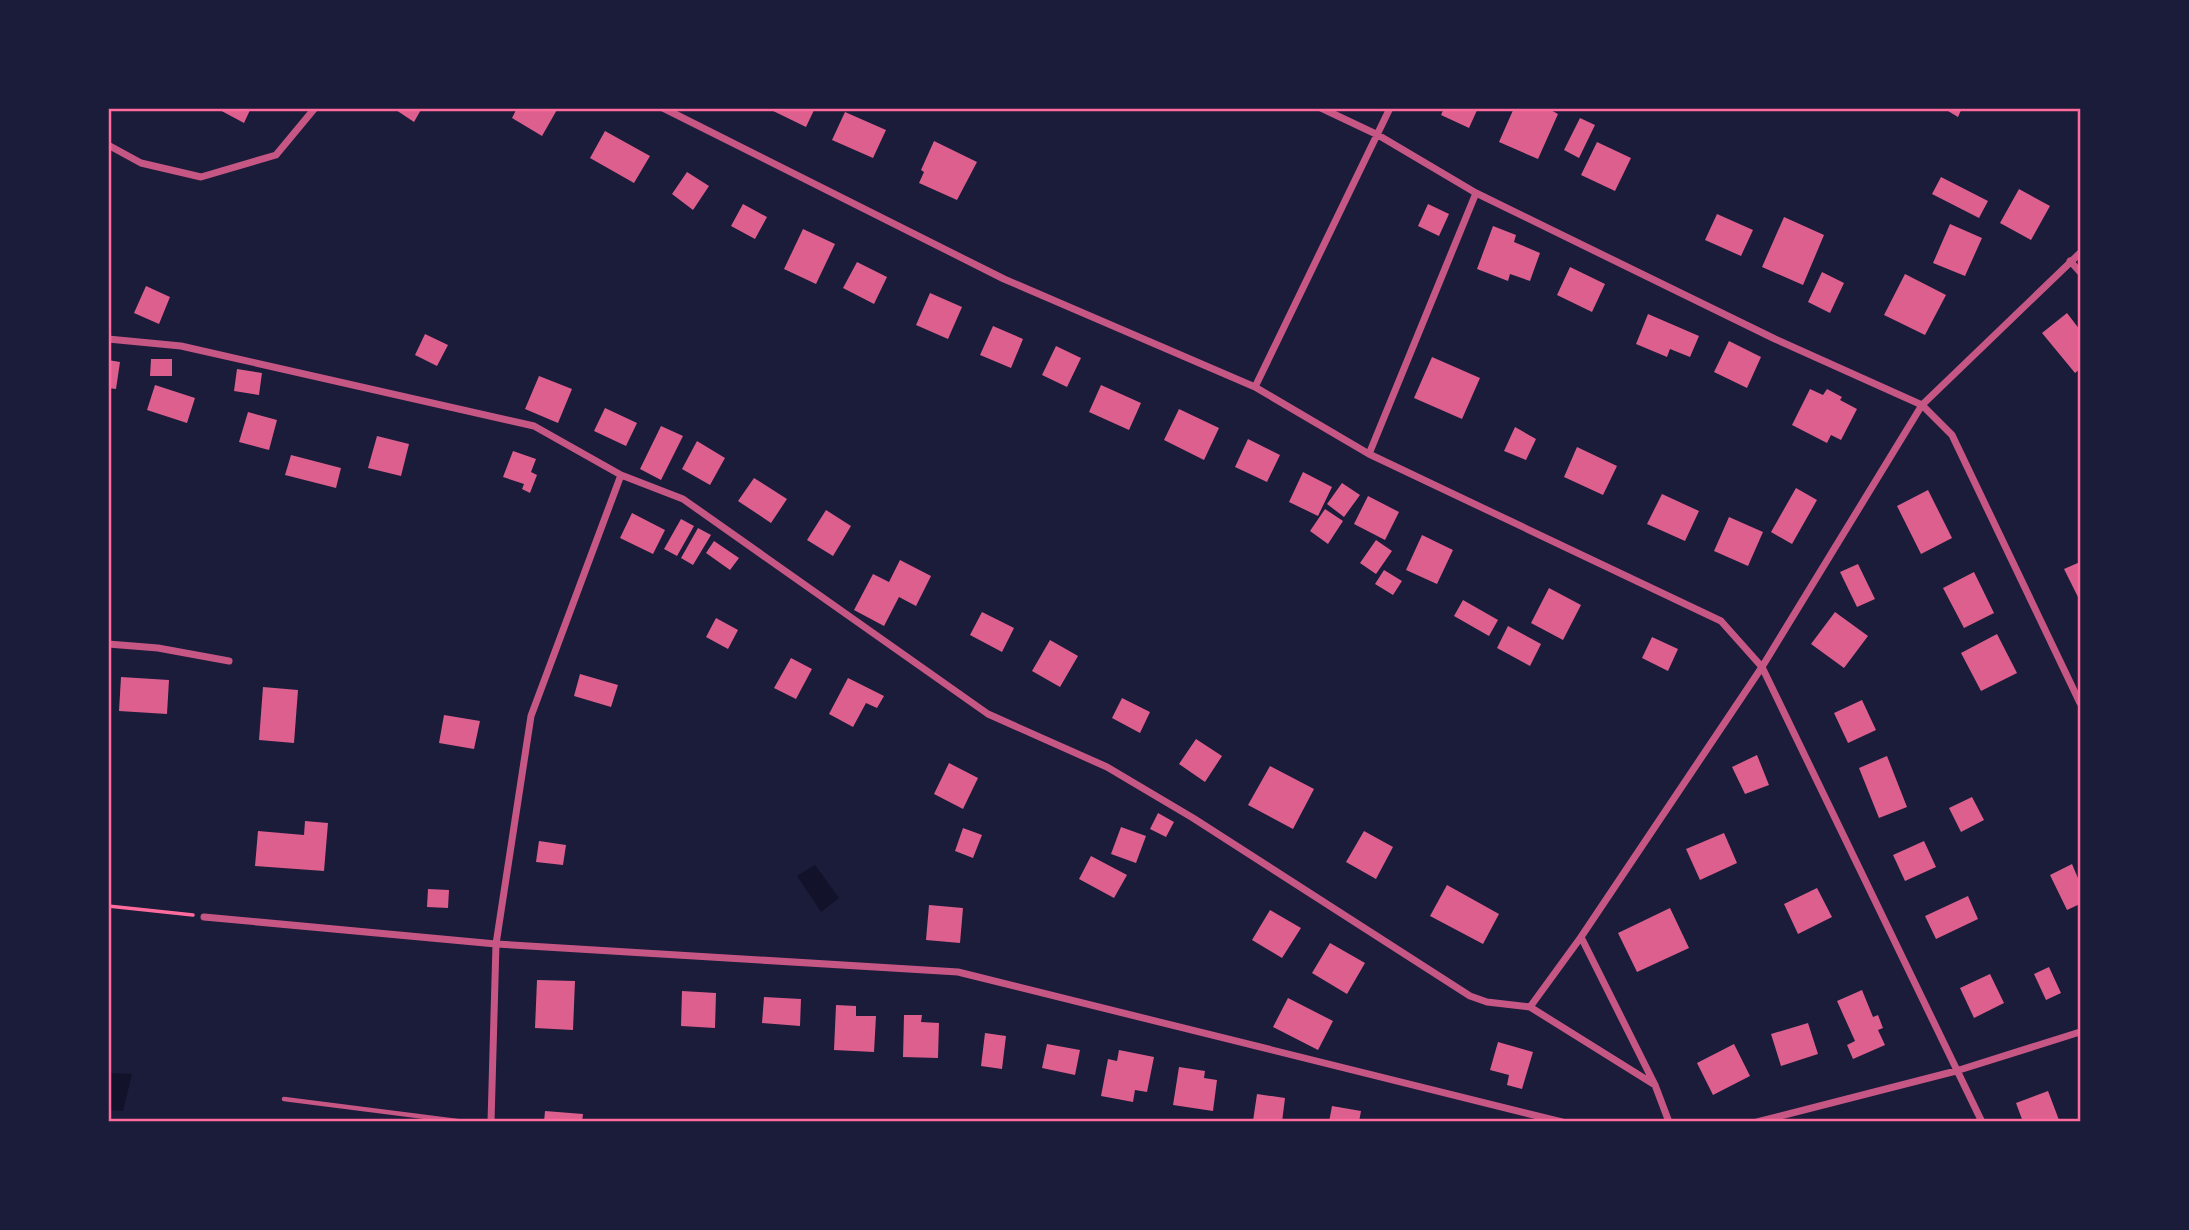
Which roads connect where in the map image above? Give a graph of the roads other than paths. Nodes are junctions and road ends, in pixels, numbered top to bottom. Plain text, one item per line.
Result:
1 (315, 108) edge
2 (663, 108) edge
3 (1321, 108) edge
4 (1390, 108) edge
5 (1378, 135) junction
6 (108, 145) edge
7 (1476, 193) junction
8 (2081, 253) edge
9 (2070, 261) junction
10 (2081, 272) edge
11 (108, 339) edge
12 (1255, 387) junction
13 (1922, 405) junction
14 (1369, 454) junction
15 (621, 475) junction
16 (108, 644) edge
17 (229, 661) dead end
18 (1762, 667) junction
19 (2081, 703) edge
20 (204, 916) road end
21 (1581, 937) junction
22 (496, 944) junction
23 (1530, 1007) junction
24 (2081, 1032) edge
25 (1956, 1070) junction
26 (1655, 1084) junction
27 (284, 1099) dead end
28 (465, 1122) edge
29 (491, 1122) edge
30 (1562, 1122) edge
31 (1669, 1122) edge
32 (1757, 1122) edge
33 (1982, 1122) edge

1 - 6 street
2 - 12 street
3 - 5 street
4 - 5 street
5 - 7 street
5 - 12 street
7 - 13 street
7 - 14 street
8 - 9 street
9 - 10 street
9 - 13 street
11 - 15 street
12 - 14 street
13 - 18 street
13 - 19 street
14 - 18 street
15 - 22 street
15 - 23 street
16 - 17 street
18 - 21 street
18 - 25 street
20 - 22 street
21 - 23 street
21 - 26 street
22 - 29 street
22 - 30 street
23 - 26 street
24 - 25 street
25 - 32 street
25 - 33 street
26 - 31 street
27 - 28 lane

